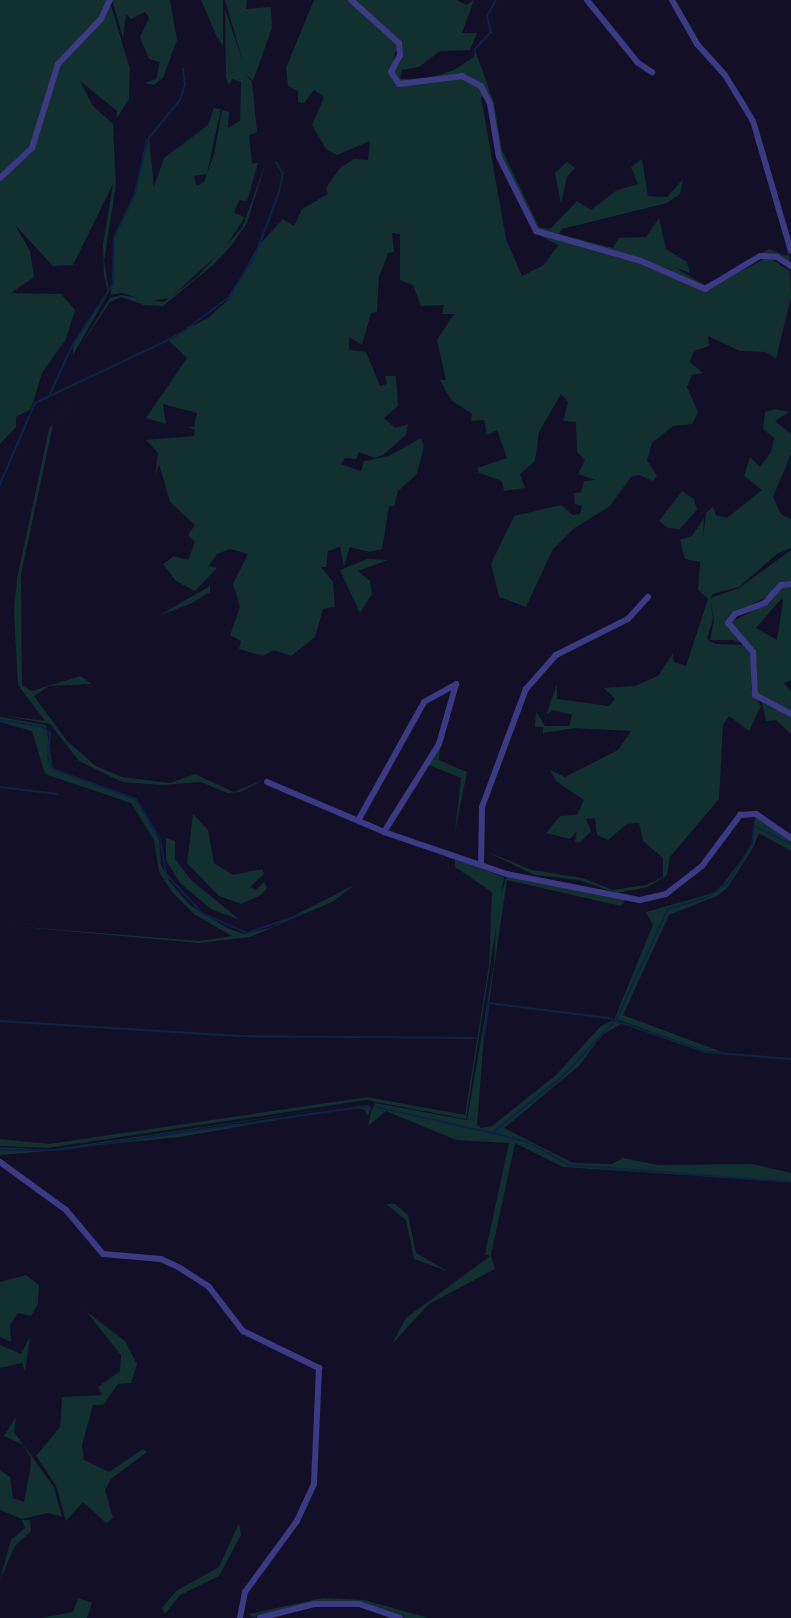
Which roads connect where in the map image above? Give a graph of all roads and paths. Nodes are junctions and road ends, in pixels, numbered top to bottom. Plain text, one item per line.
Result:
1 (110, 0) edge
2 (351, 0) edge
3 (587, 0) edge
4 (672, 0) edge
5 (652, 72) dead end
6 (0, 178) edge
7 (791, 251) edge
8 (791, 266) edge
9 (791, 584) edge
10 (648, 597) dead end
11 (791, 714) edge
12 (267, 782) dead end
13 (359, 819) junction
14 (384, 832) junction
15 (791, 838) edge
16 (481, 865) junction
17 (0, 1162) edge
18 (241, 1618) edge
19 (260, 1618) edge
20 (400, 1618) edge

1 - 6 street
2 - 8 street
3 - 5 street
4 - 7 street
9 - 11 street
10 - 16 street
12 - 13 street
13 - 14 street
13 - 14 street
14 - 16 street
15 - 16 street
17 - 18 street
19 - 20 street

